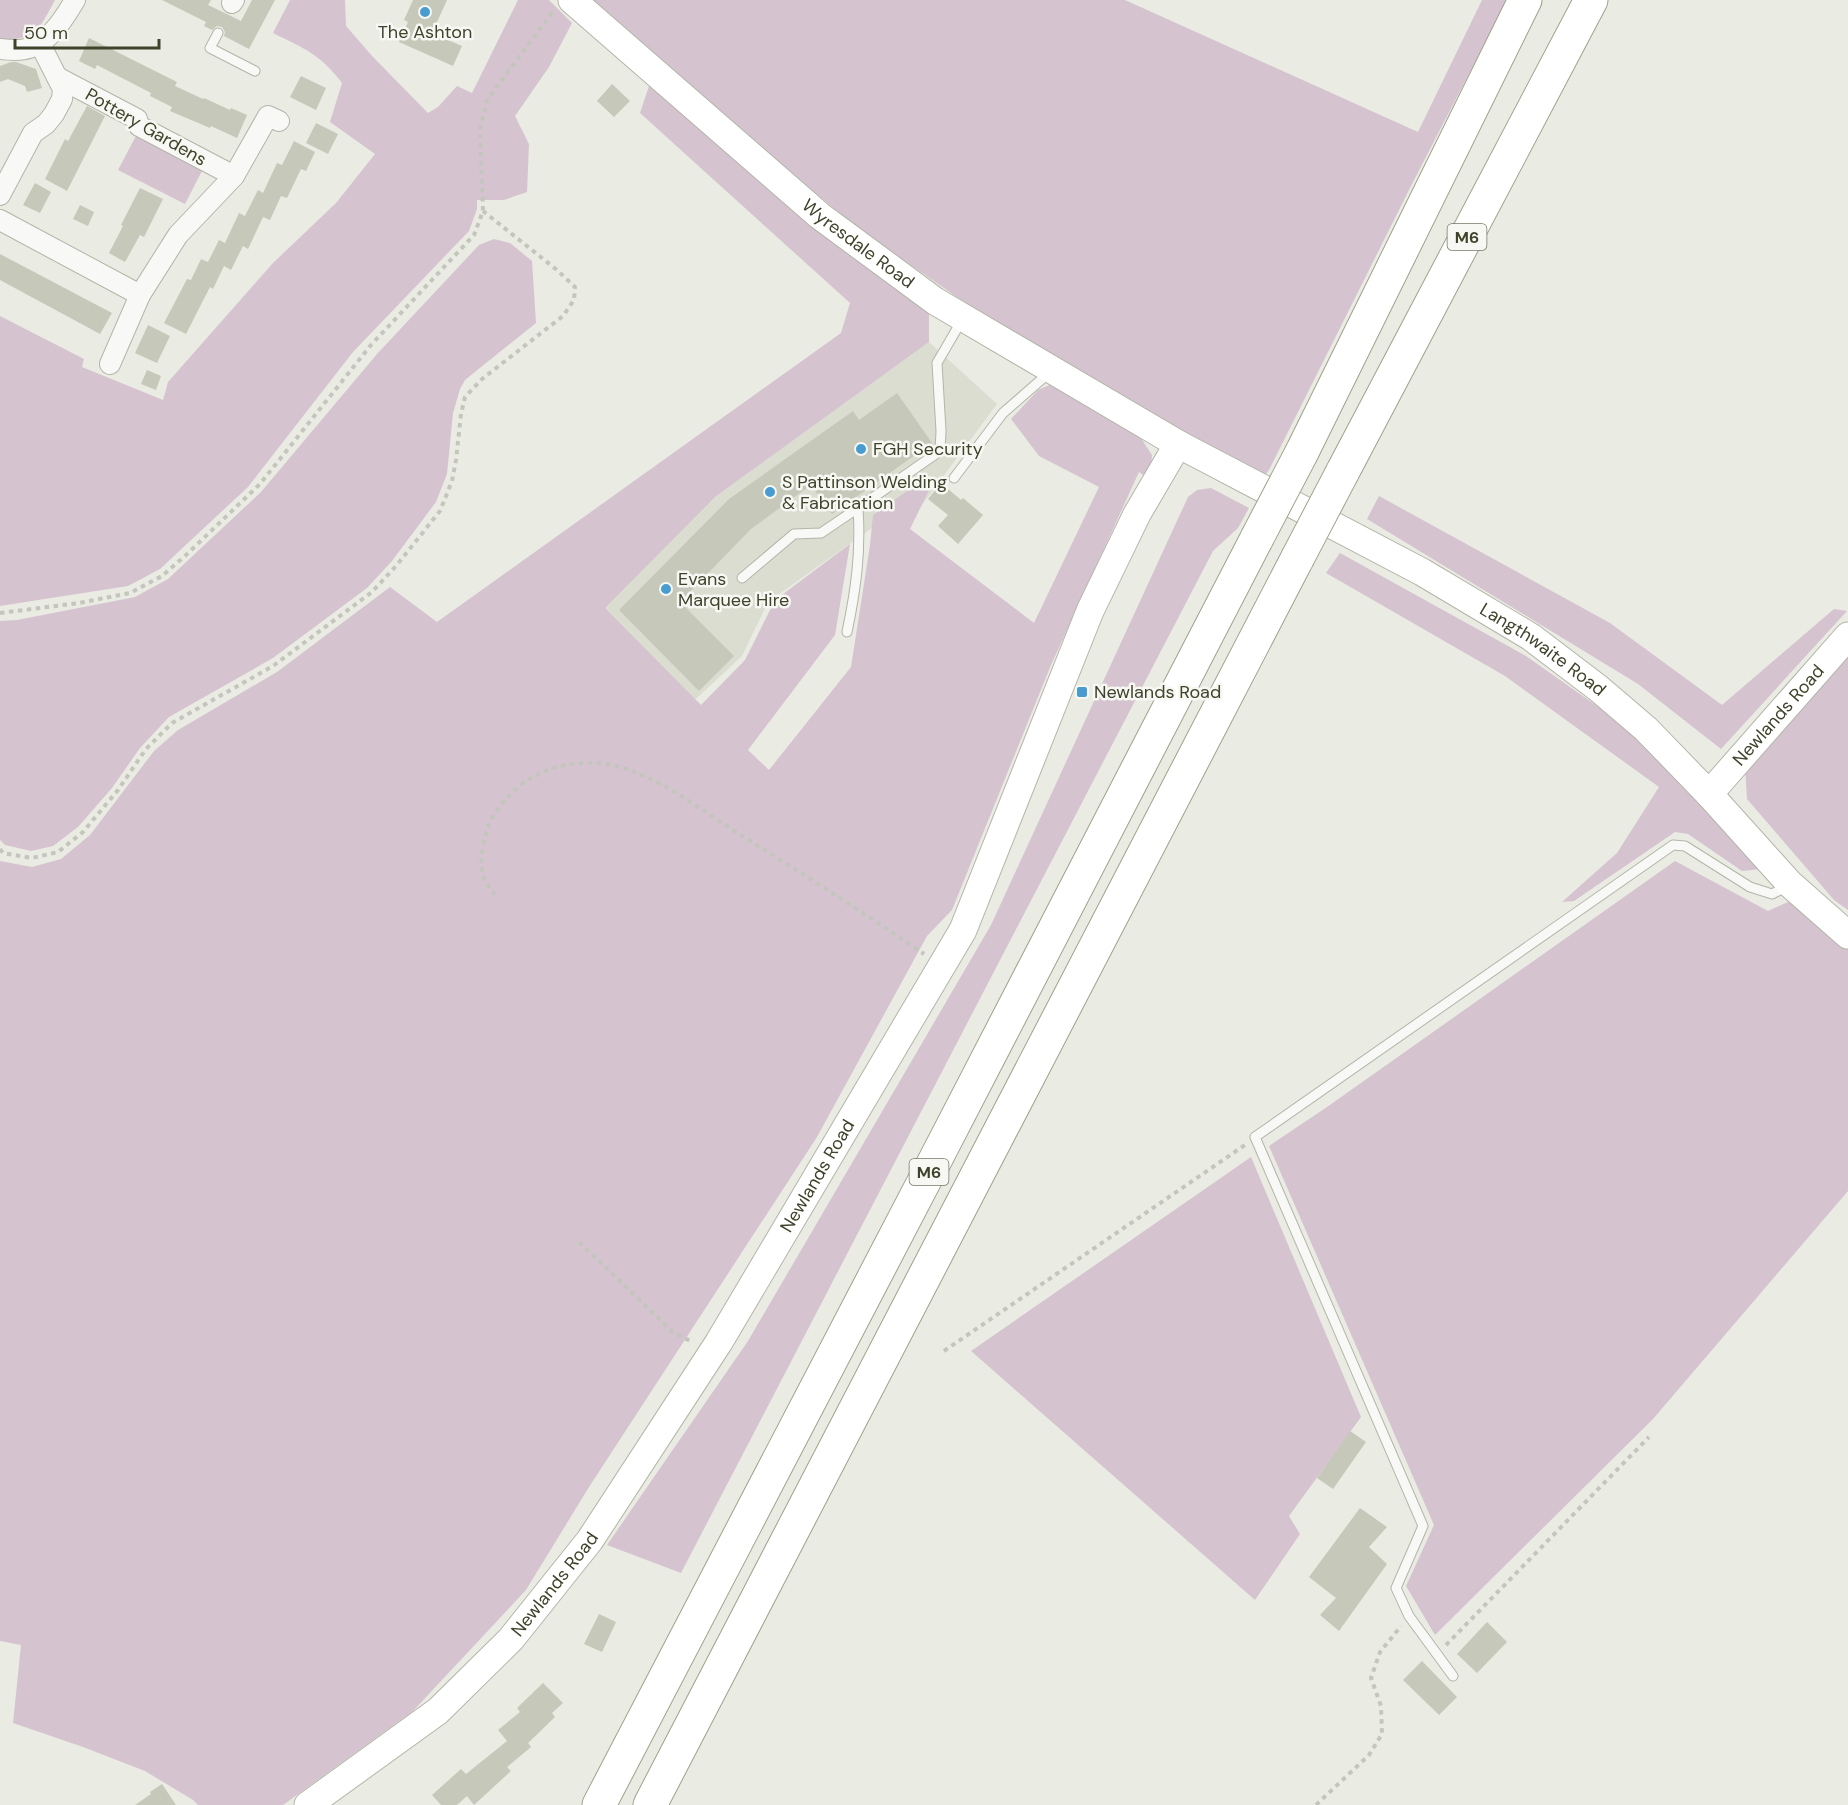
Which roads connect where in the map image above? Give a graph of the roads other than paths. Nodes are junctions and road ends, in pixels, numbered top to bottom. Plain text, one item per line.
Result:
1 (75, 0) edge
2 (1525, 0) edge
3 (1591, 0) edge
4 (565, 2) edge
5 (218, 33) dead end
6 (40, 44) junction
7 (0, 49) edge
8 (255, 71) dead end
9 (57, 77) junction
10 (279, 121) dead end
11 (234, 176) junction
12 (0, 195) edge
13 (0, 220) edge
14 (140, 295) junction
15 (963, 318) junction
16 (110, 364) dead end
17 (1052, 371) junction
18 (1178, 444) junction
19 (954, 478) dead end
20 (858, 508) junction
21 (742, 578) dead end
22 (847, 632) dead end
23 (1848, 636) edge
24 (1709, 794) junction
25 (1790, 884) junction
26 (1848, 935) edge
27 (1453, 1676) dead end
28 (308, 1805) edge
29 (599, 1805) edge
30 (650, 1805) edge

1 - 6 street
2 - 29 highway, M6, bridge
3 - 30 highway, M6, bridge
4 - 15 street, Wyresdale Road
5 - 8 lane
6 - 7 street
6 - 9 street, Pottery Gardens
9 - 11 street, Pottery Gardens
9 - 12 street, Pottery Gardens
10 - 11 street
11 - 14 street
13 - 14 street
14 - 16 street
15 - 17 street, Wyresdale Road
15 - 20 lane
17 - 18 street, Wyresdale Road
17 - 19 lane
18 - 24 street, Langthwaite Road
18 - 28 street, Newlands Road
20 - 21 lane
20 - 22 lane
23 - 24 street, Newlands Road
24 - 25 street, Langthwaite Road
25 - 26 street, Langthwaite Road
25 - 27 lane

